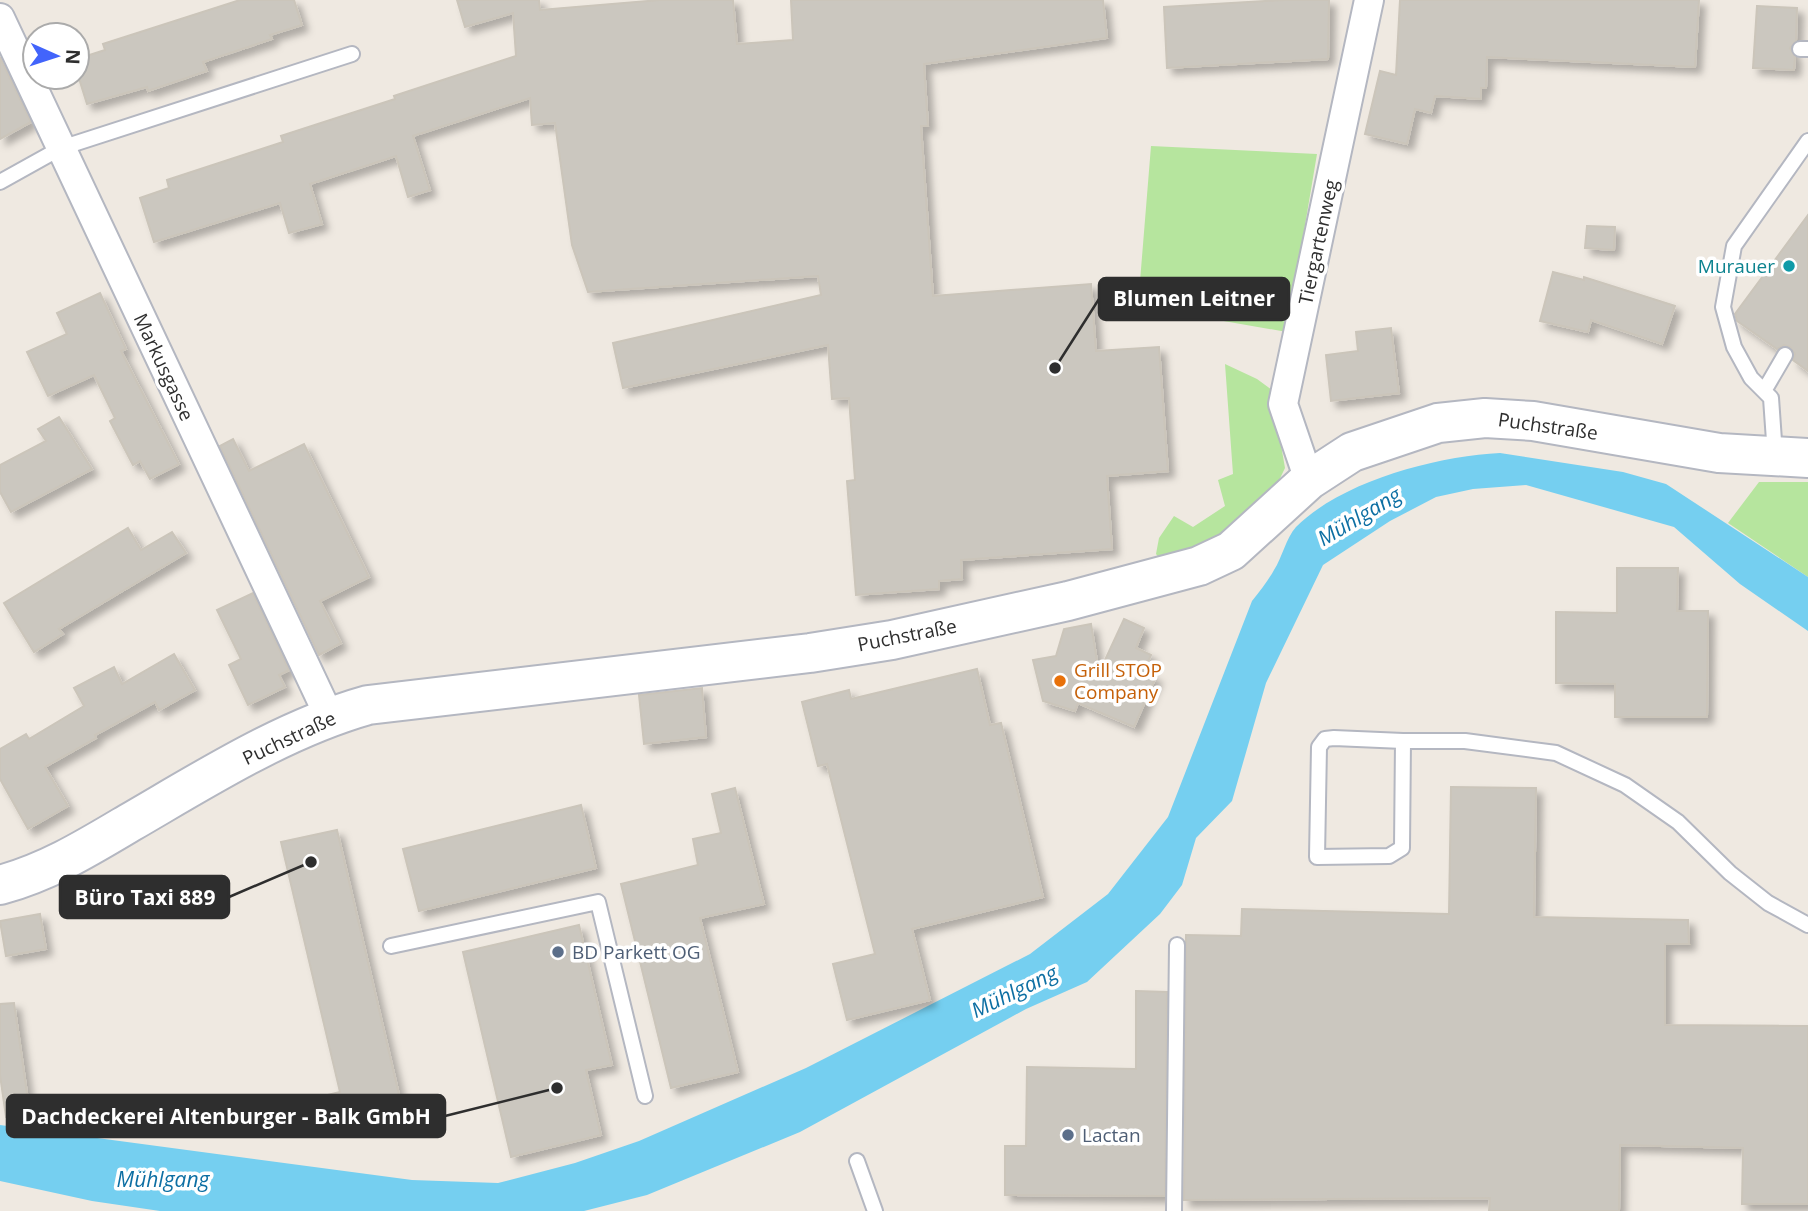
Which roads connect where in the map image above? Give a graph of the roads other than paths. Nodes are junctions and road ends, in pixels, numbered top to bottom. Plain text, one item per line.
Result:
1 (1368, 0) edge
2 (0, 18) edge
3 (352, 54) dead end
4 (1808, 141) edge
5 (61, 148) junction
6 (0, 182) edge
7 (1785, 355) dead end
8 (1764, 391) junction
9 (1791, 458) edge
10 (1309, 480) junction
11 (329, 716) junction
12 (1402, 741) junction
13 (0, 885) edge
14 (1808, 926) edge
15 (1177, 945) dead end
16 (391, 946) dead end
17 (645, 1096) dead end
18 (857, 1161) dead end
19 (876, 1211) edge
20 (1174, 1211) edge

1 - 10 street, Tiergartenweg
2 - 5 street, Markusgasse
3 - 5 lane
4 - 8 lane
5 - 6 lane
5 - 11 street, Markusgasse
7 - 8 lane
8 - 9 lane
9 - 10 main road, Puchstraße
10 - 11 main road, Puchstraße
11 - 13 main road, Puchstraße
12 - 12 lane
12 - 14 lane
15 - 20 lane
16 - 17 lane
18 - 19 lane

